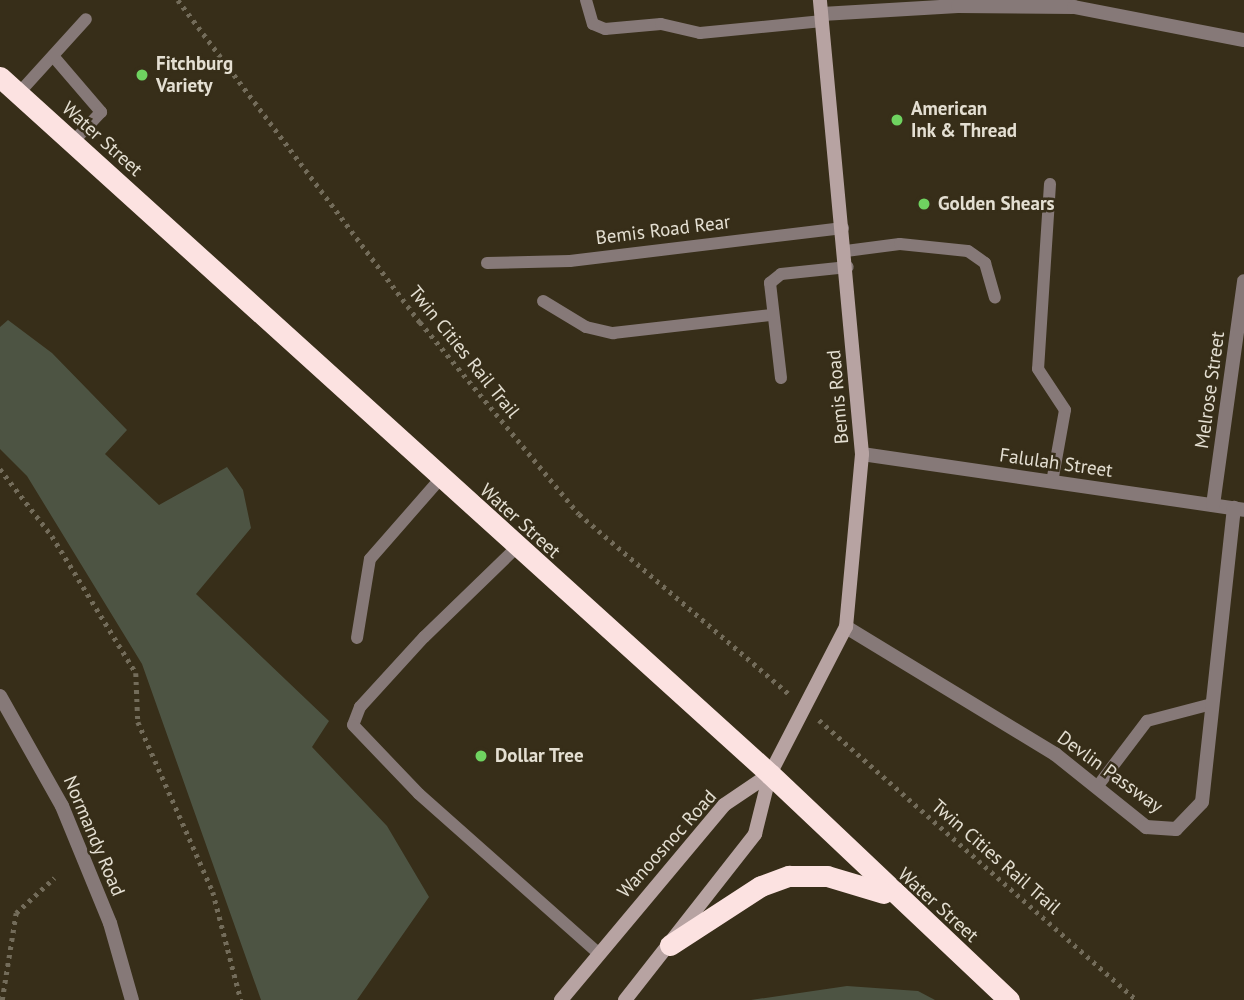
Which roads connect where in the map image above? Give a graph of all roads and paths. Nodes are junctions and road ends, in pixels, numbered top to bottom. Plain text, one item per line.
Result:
1 (178, 0) edge
2 (586, 0) edge
3 (958, 3) edge
4 (821, 12) edge
5 (86, 19) dead end
6 (1244, 40) edge
7 (53, 56) junction
8 (0, 77) edge
9 (18, 94) junction
10 (72, 143) junction
11 (1050, 184) dead end
12 (843, 228) junction
13 (846, 251) junction
14 (487, 263) dead end
15 (848, 267) junction
16 (1244, 281) edge
17 (995, 298) dead end
18 (543, 301) dead end
19 (772, 315) junction
20 (780, 378) dead end
21 (862, 454) junction
22 (0, 469) edge
23 (440, 480) junction
24 (1052, 482) junction
25 (1213, 505) junction
26 (1239, 509) edge
27 (516, 548) junction
28 (846, 627) junction
29 (357, 638) dead end
30 (771, 679) dead end
31 (0, 696) edge
32 (1212, 704) junction
33 (836, 735) dead end
34 (771, 774) junction
35 (1097, 787) junction
36 (54, 878) dead end
37 (896, 898) junction
38 (670, 945) junction
39 (597, 952) junction
40 (2, 1000) edge
41 (132, 1000) edge
42 (241, 1000) edge
43 (561, 1000) edge
44 (625, 1000) edge
45 (1009, 1000) edge
46 (1137, 1000) edge

1 - 30 path, Twin Cities Rail Trail
2 - 4 lane
3 - 4 street
3 - 6 street
4 - 12 main road, Bemis Road
5 - 7 lane
7 - 9 lane
7 - 10 lane
8 - 9 highway, Water Street
9 - 10 highway, Water Street
10 - 23 highway, Water Street
11 - 24 lane
12 - 13 main road, Bemis Road
12 - 14 lane, Bemis Road Rear
13 - 15 main road, Bemis Road
13 - 17 lane
15 - 19 lane
15 - 21 main road, Bemis Road
16 - 25 street, Melrose Street
18 - 19 lane
19 - 20 lane
21 - 24 street, Falulah Street
21 - 28 main road, Bemis Road
22 - 42 path
23 - 27 highway, Water Street
23 - 29 lane
24 - 25 street, Falulah Street
25 - 26 street, Falulah Street
26 - 32 street, Devlin Passway
27 - 34 highway, Water Street
27 - 39 lane
28 - 34 main road, Bemis Road
28 - 35 street, Devlin Passway
31 - 41 street, Normandy Road
32 - 35 lane
32 - 35 street, Devlin Passway
33 - 46 path, Twin Cities Rail Trail
34 - 37 highway, Water Street
34 - 38 main road
34 - 39 main road, Wanoosnoc Road
36 - 40 path
37 - 38 highway
37 - 45 highway, Water Street
38 - 44 main road
39 - 43 main road, Wanoosnoc Road

